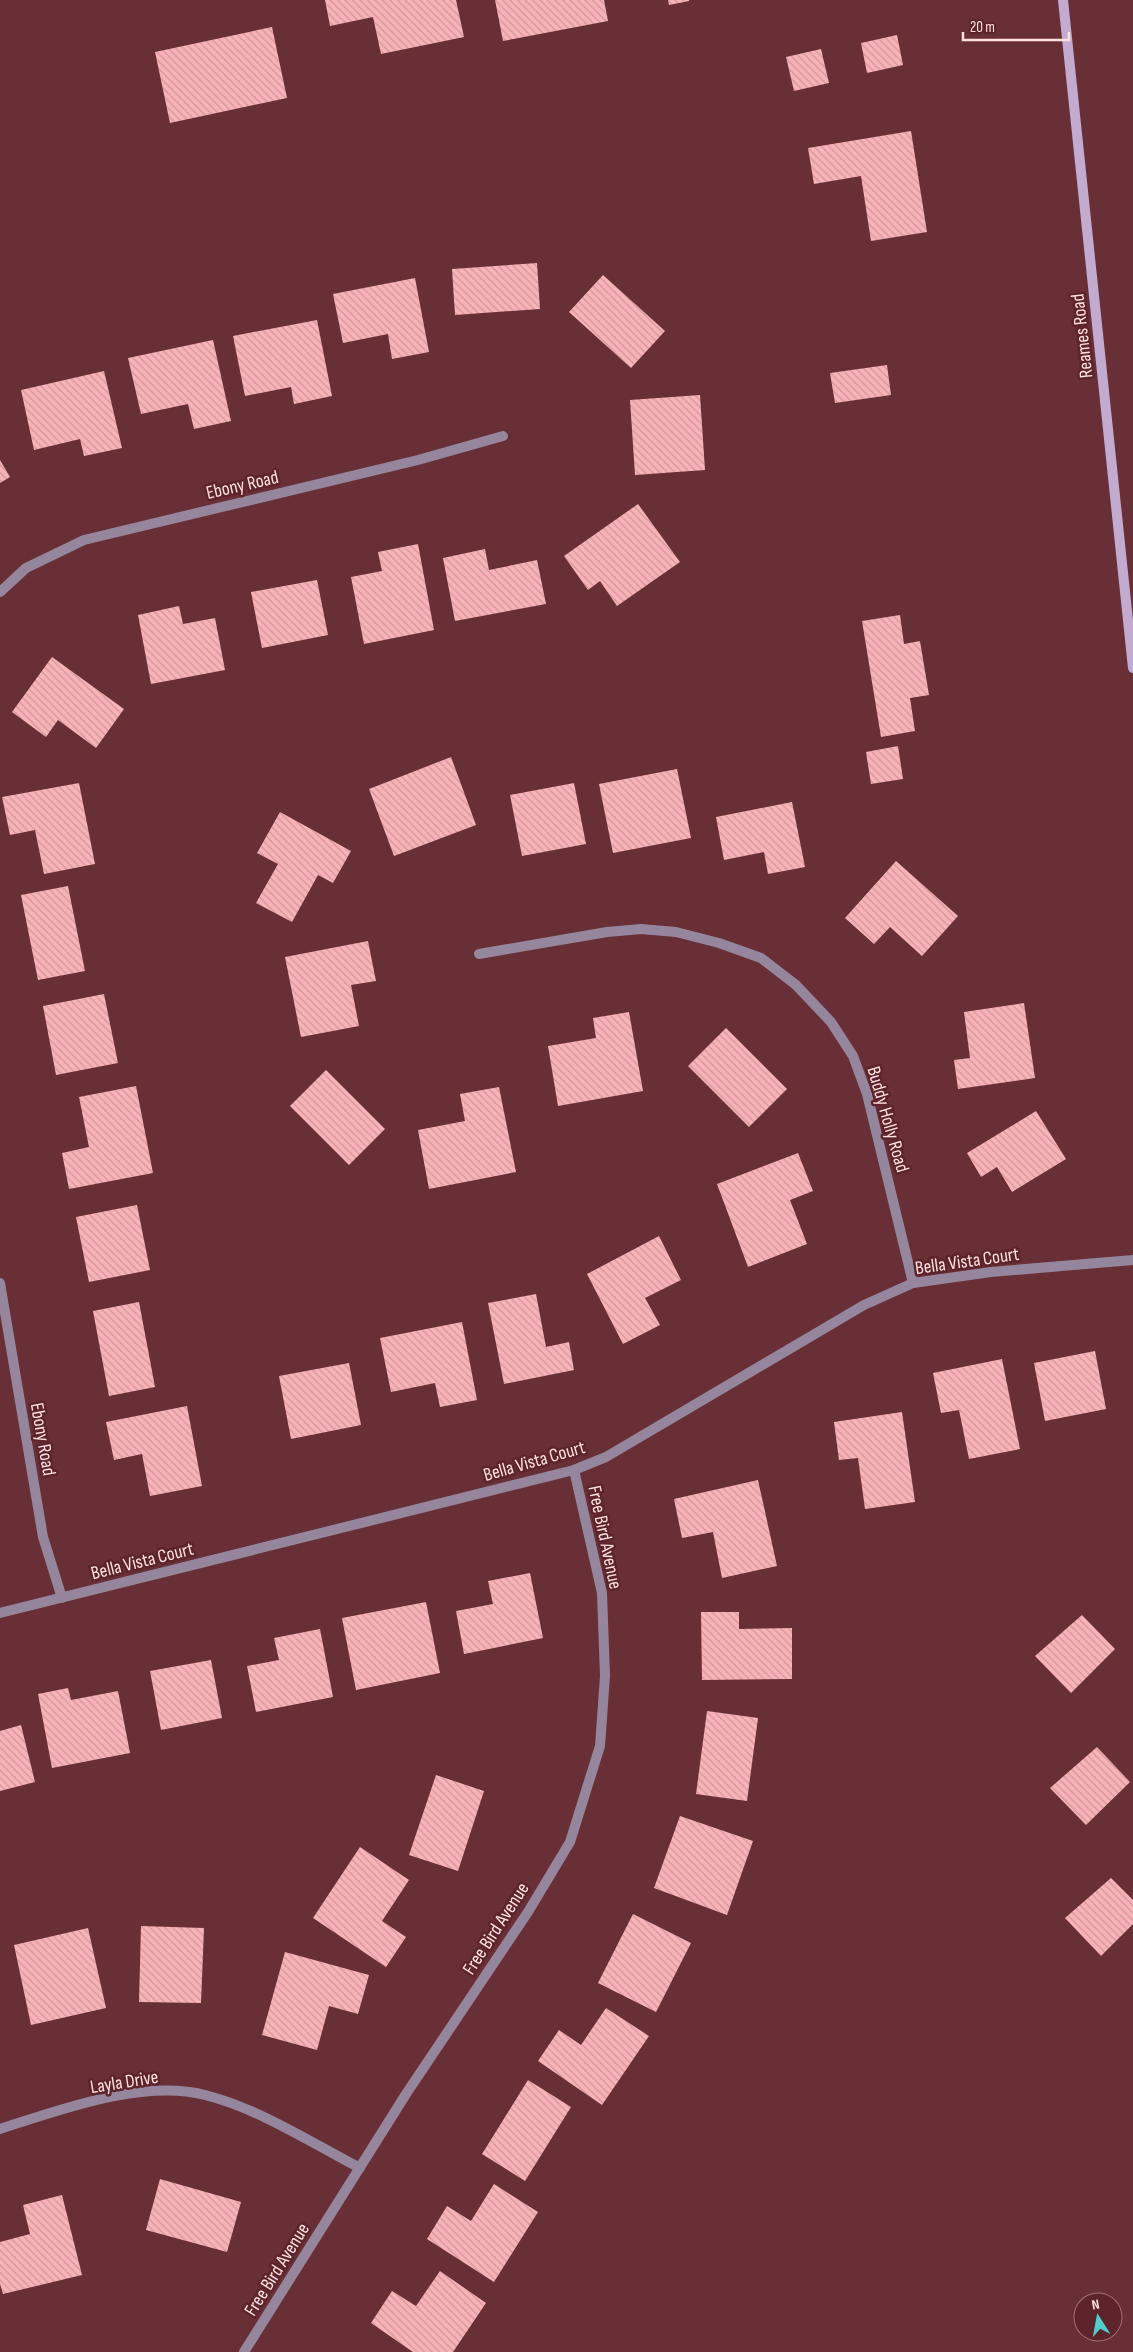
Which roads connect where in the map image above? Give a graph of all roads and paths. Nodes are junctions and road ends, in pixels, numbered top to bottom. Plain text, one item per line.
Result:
1 (1063, 0) edge
2 (503, 436) dead end
3 (0, 592) edge
4 (1133, 668) edge
5 (479, 954) dead end
6 (1133, 1260) edge
7 (914, 1283) junction
8 (0, 1284) edge
9 (574, 1470) junction
10 (62, 1598) junction
11 (0, 1613) edge
12 (0, 2129) edge
13 (360, 2168) junction
14 (244, 2352) edge

1 - 4 main road, Reames Road
2 - 3 street, Ebony Road
5 - 7 street, Buddy Holly Road
6 - 7 street, Bella Vista Court
7 - 9 street, Bella Vista Court
8 - 10 street, Ebony Road
9 - 10 street, Bella Vista Court
9 - 13 street, Free Bird Avenue
10 - 11 street, Bella Vista Court
12 - 13 street, Layla Drive
13 - 14 street, Free Bird Avenue

